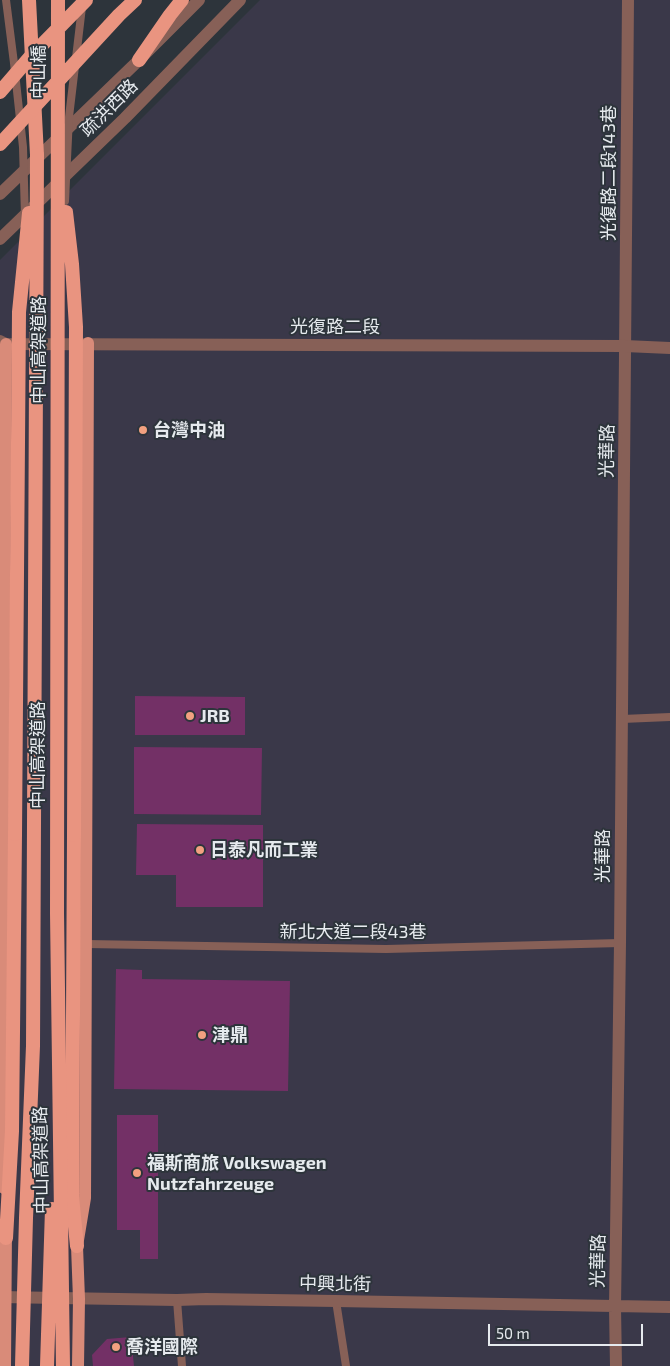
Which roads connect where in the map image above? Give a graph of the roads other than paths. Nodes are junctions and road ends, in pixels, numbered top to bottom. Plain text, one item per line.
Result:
1 (6, 0) edge
2 (29, 0) edge
3 (58, 0) edge
4 (84, 0) edge
5 (135, 0) edge
6 (182, 0) edge
7 (199, 0) edge
8 (240, 0) edge
9 (628, 0) edge
10 (139, 60) junction
11 (0, 92) edge
12 (0, 144) edge
13 (58, 144) junction
14 (37, 155) junction
15 (0, 194) edge
16 (65, 201) junction
17 (0, 238) edge
18 (26, 238) junction
19 (3, 342) edge
20 (88, 343) junction
21 (625, 346) junction
22 (670, 348) edge
23 (670, 717) edge
24 (622, 719) junction
25 (620, 943) junction
26 (86, 944) junction
27 (58, 1033) junction
28 (6, 1238) junction
29 (77, 1246) junction
30 (3, 1297) edge
31 (79, 1299) junction
32 (177, 1300) junction
33 (336, 1301) junction
34 (615, 1307) junction
35 (670, 1307) edge
36 (5, 1366) edge
37 (22, 1366) edge
38 (47, 1366) edge
39 (63, 1366) edge
40 (78, 1366) edge
41 (182, 1366) edge
42 (346, 1366) edge
43 (616, 1366) edge

1 - 18 lane, bridge
2 - 14 highway, 中山橋, bridge
3 - 13 highway, 中山橋, bridge
4 - 11 highway, bridge
4 - 16 lane, bridge
5 - 12 highway, bridge
6 - 10 highway
7 - 10 street, 疏洪西路
8 - 17 street, 疏洪西路
9 - 21 street, 光復路二段143巷
10 - 15 street, 疏洪西路
13 - 16 highway, bridge
13 - 27 highway, 中山高架道路, bridge
14 - 18 highway, bridge
14 - 37 highway, 中山高架道路, bridge
16 - 29 highway, bridge
18 - 28 highway, bridge
19 - 20 street, 光復路二段
19 - 28 main road
20 - 21 street, 光復路二段
20 - 26 main road
21 - 22 street, 光復路二段
21 - 24 street, 光華路
23 - 24 lane
24 - 25 street, 光華路
25 - 26 lane, 新北大道二段43巷
25 - 34 street, 光華路
26 - 29 main road
27 - 38 highway, bridge
27 - 39 highway, 中山高架道路, bridge
28 - 30 main road
29 - 31 main road
30 - 31 street, 中興北街
30 - 36 main road
31 - 32 street, 中興北街
31 - 40 main road
32 - 33 street, 中興北街
32 - 41 lane
33 - 34 street, 中興北街
33 - 42 lane
34 - 35 street, 中興北街
34 - 43 street, 光華路

